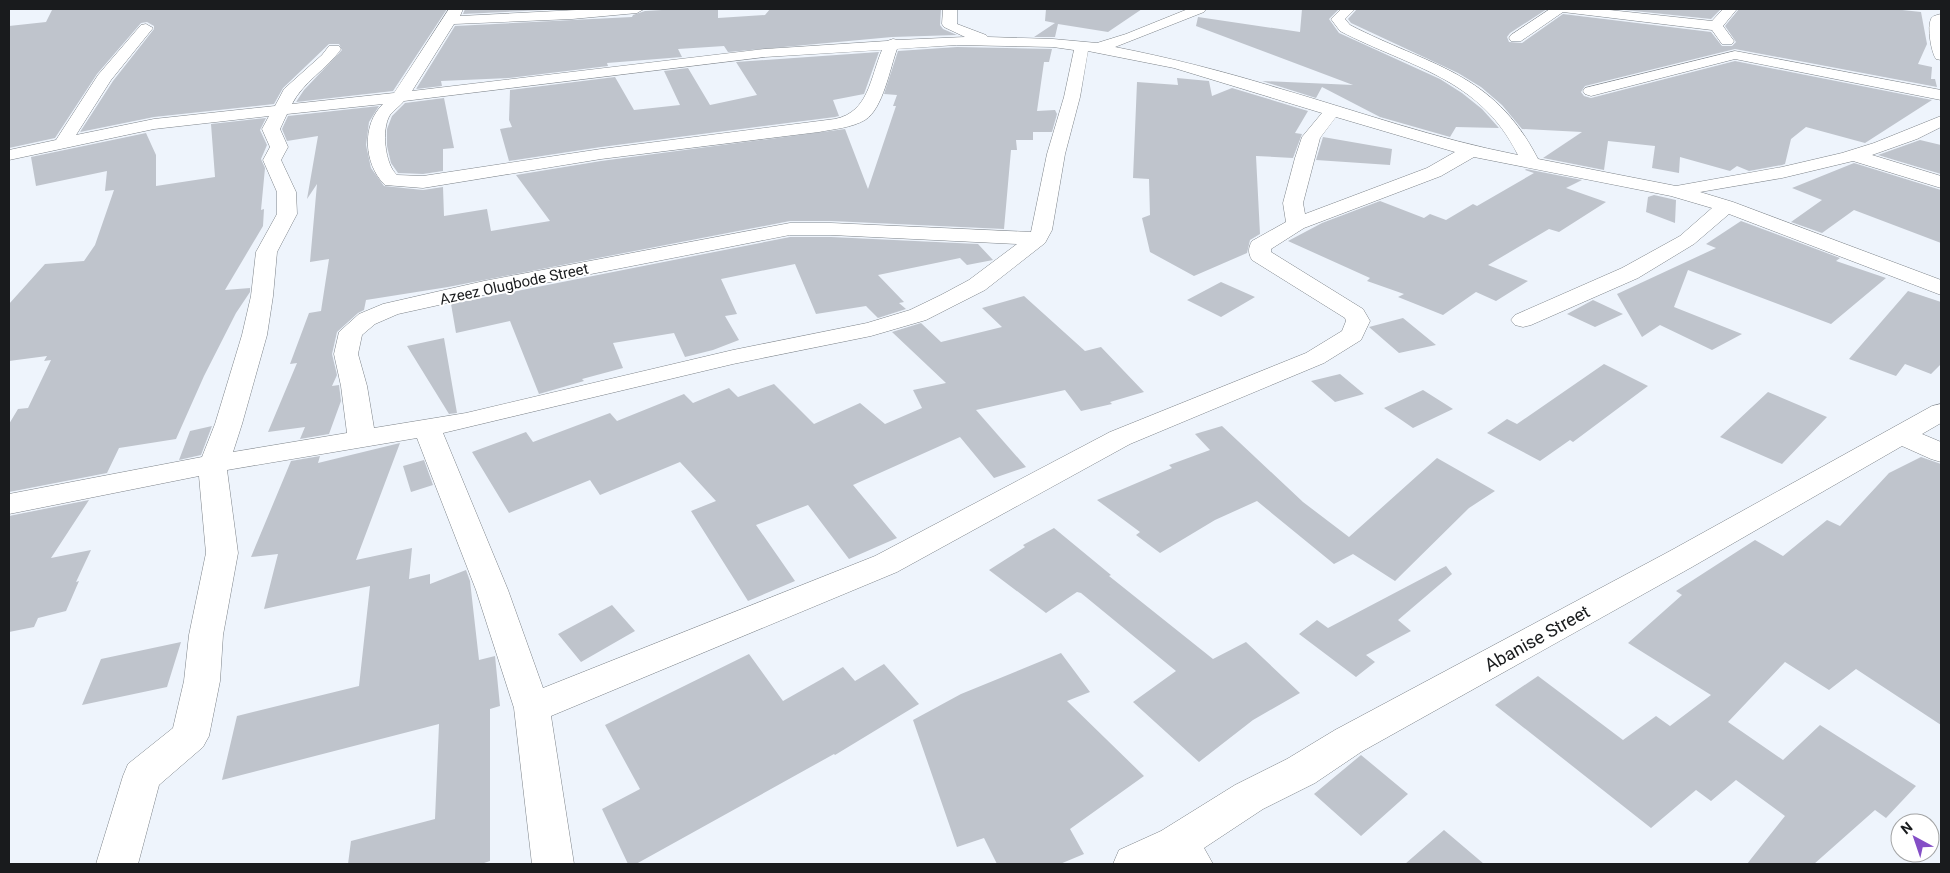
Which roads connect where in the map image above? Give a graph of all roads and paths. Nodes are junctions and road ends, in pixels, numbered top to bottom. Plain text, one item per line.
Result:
1 (636, 9) edge
2 (950, 9) edge
3 (1199, 9) edge
4 (1348, 9) edge
5 (1560, 9) edge
6 (1566, 9) edge
7 (1730, 9) edge
8 (454, 14) edge
9 (1941, 18) edge
10 (1716, 26) junction
11 (146, 28) dead end
12 (1516, 38) dead end
13 (987, 40) junction
14 (893, 44) junction
15 (1082, 45) junction
16 (1099, 48) junction
17 (334, 49) dead end
18 (1940, 49) edge
19 (1735, 55) junction
20 (1591, 91) dead end
21 (1941, 95) edge
22 (399, 98) junction
23 (280, 112) junction
24 (1332, 112) junction
25 (1941, 121) edge
26 (62, 144) junction
27 (1471, 151) junction
28 (9, 155) edge
29 (1852, 155) junction
30 (1530, 161) junction
31 (1941, 182) edge
32 (1674, 190) junction
33 (1726, 206) junction
34 (1297, 224) junction
35 (1038, 239) junction
36 (1941, 288) edge
37 (1523, 320) dead end
38 (1941, 412) edge
39 (427, 427) junction
40 (1902, 435) junction
41 (362, 438) junction
42 (1941, 453) edge
43 (212, 464) junction
44 (9, 504) edge
45 (532, 708) junction
46 (1184, 854) edge
47 (117, 864) edge
48 (553, 864) edge
49 (1134, 864) edge

1 - 8 street
2 - 13 street
3 - 16 street
4 - 30 street
5 - 12 street
6 - 10 street
7 - 10 street
8 - 22 street
9 - 18 street
10 - 19 street
11 - 26 street
13 - 14 street
13 - 15 street
14 - 22 street
14 - 22 street
15 - 16 street
15 - 35 street
16 - 24 street
17 - 23 street
19 - 20 street
19 - 21 street
22 - 23 street
23 - 26 street
23 - 43 street
24 - 27 street
24 - 34 street
25 - 29 street
26 - 28 street
27 - 30 street
27 - 34 street
29 - 31 street
29 - 32 street
30 - 32 street
32 - 33 street
33 - 36 street
33 - 37 street
34 - 45 street
35 - 39 street
35 - 41 street, Azeez Olugbode Street
38 - 40 street, Abanise Street
39 - 41 street
39 - 45 street
40 - 42 street
40 - 46 street, Abanise Street
41 - 43 street
43 - 44 street
43 - 47 street
45 - 48 street
46 - 49 street, Abanise Street

